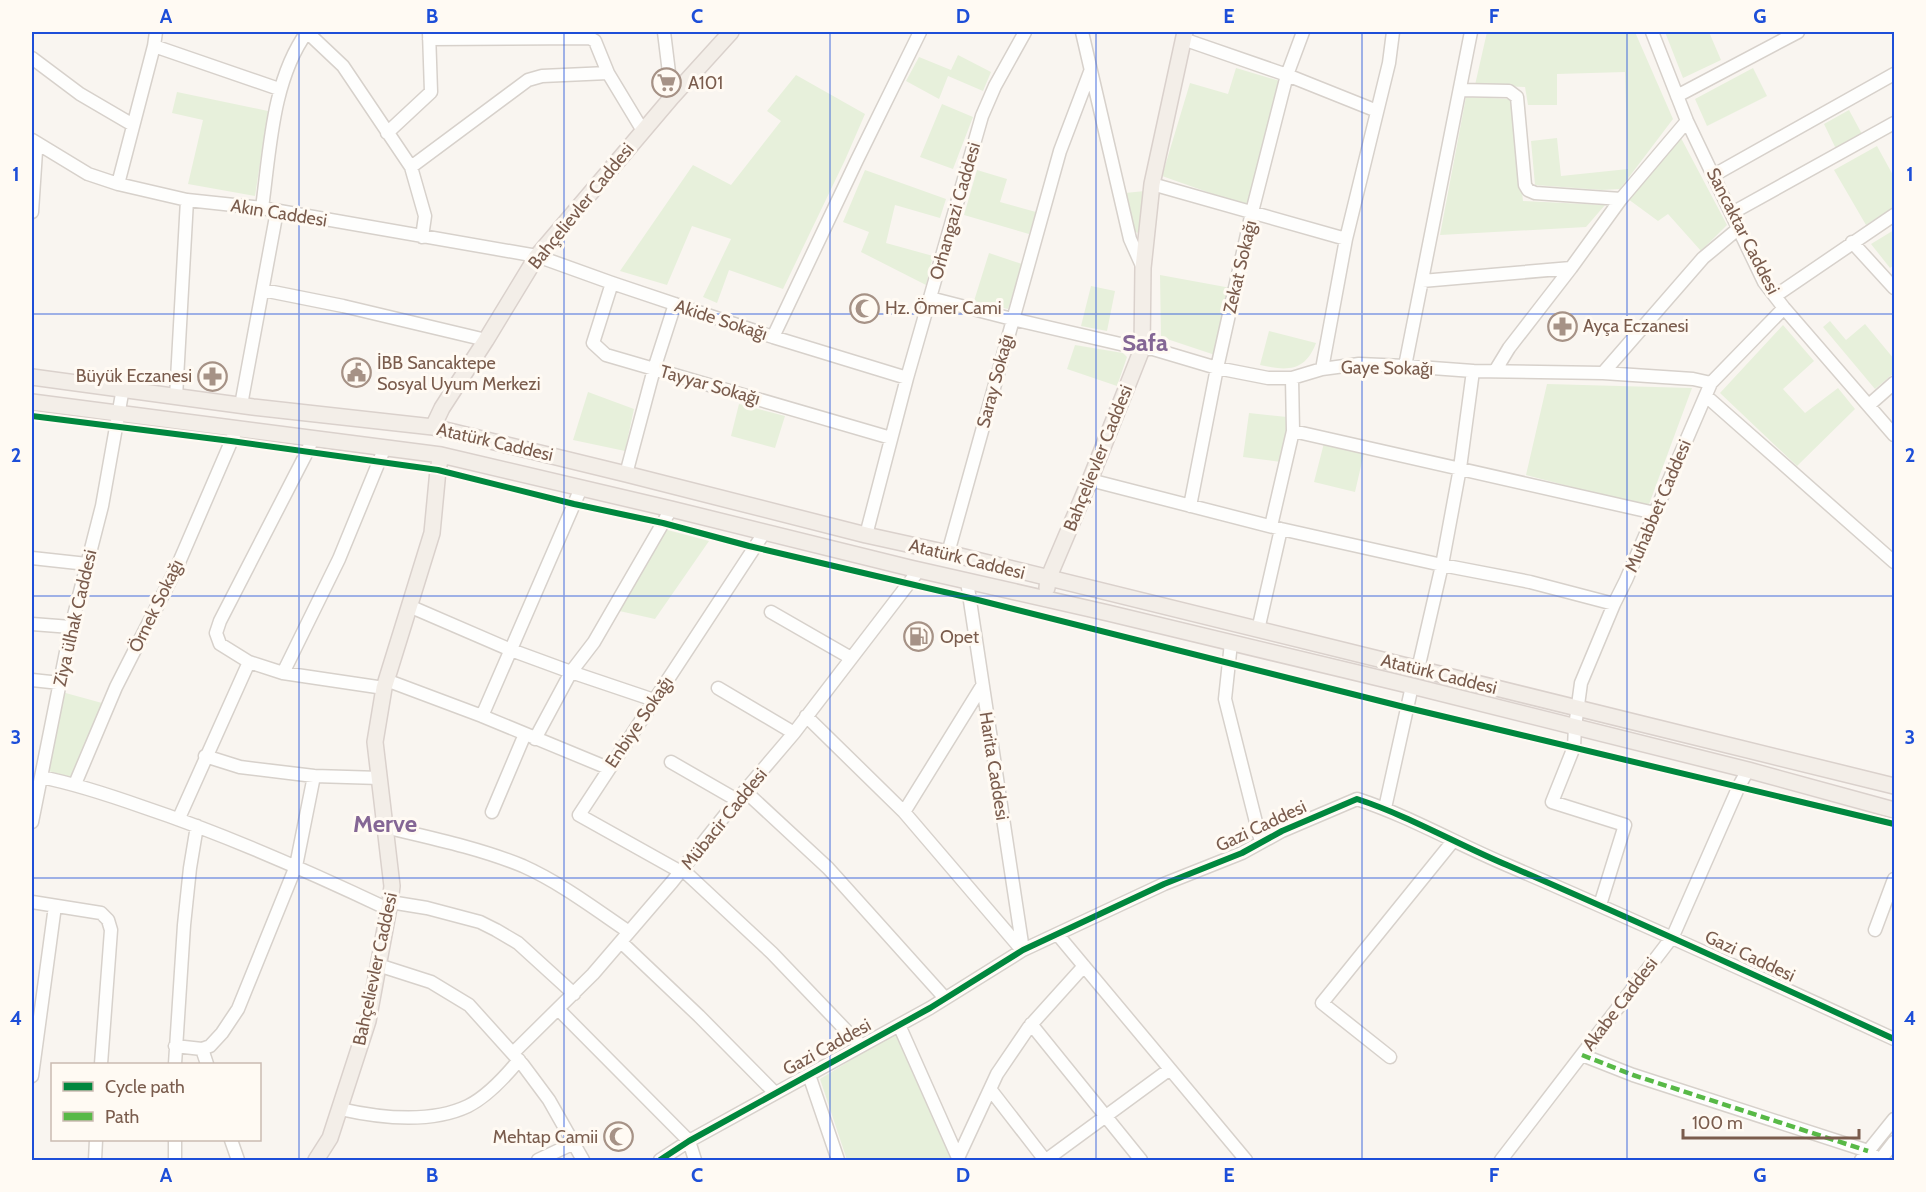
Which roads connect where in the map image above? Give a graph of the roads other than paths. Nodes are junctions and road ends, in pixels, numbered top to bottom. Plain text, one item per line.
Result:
1 (156, 32) edge
2 (307, 32) edge
3 (664, 32) edge
4 (731, 32) edge
5 (920, 32) edge
6 (1025, 32) edge
7 (1082, 32) edge
8 (1303, 32) edge
9 (1393, 32) edge
10 (1471, 32) edge
11 (1652, 32) edge
12 (1798, 32) edge
13 (429, 35) edge
14 (1184, 35) edge
15 (154, 46) junction
16 (32, 58) edge
17 (1090, 72) junction
18 (608, 74) junction
19 (1894, 74) edge
20 (1287, 75) junction
21 (279, 89) junction
22 (1461, 90) junction
23 (1677, 96) junction
24 (672, 97) junction
25 (1377, 111) junction
26 (1687, 121) junction
27 (1894, 123) edge
28 (133, 125) junction
29 (643, 131) junction
30 (387, 133) junction
31 (35, 147) edge
32 (411, 167) junction
33 (1714, 175) junction
34 (118, 184) junction
35 (1152, 184) junction
36 (1621, 199) junction
37 (186, 200) junction
38 (262, 208) junction
39 (277, 211) junction
40 (32, 212) edge
41 (1252, 212) junction
42 (1732, 213) junction
43 (1894, 215) edge
44 (1739, 228) junction
45 (422, 237) junction
46 (1346, 239) junction
47 (1852, 242) junction
48 (537, 256) junction
49 (1143, 268) junction
50 (1571, 268) junction
51 (1422, 281) junction
52 (612, 283) junction
53 (1894, 288) edge
54 (263, 290) junction
55 (1775, 296) junction
56 (930, 297) junction
57 (675, 304) junction
58 (1784, 308) junction
59 (1012, 319) junction
60 (773, 337) junction
61 (486, 340) junction
62 (1142, 350) junction
63 (1405, 366) junction
64 (1217, 368) junction
65 (654, 369) junction
66 (1322, 369) junction
67 (1473, 371) junction
68 (1495, 371) junction
69 (1603, 373) junction
70 (32, 377) edge
71 (907, 378) junction
72 (1293, 378) junction
73 (1711, 383) junction
74 (1894, 383) edge
75 (123, 388) junction
76 (1706, 396) junction
77 (176, 397) junction
78 (32, 402) edge
79 (241, 405) junction
80 (1869, 405) junction
81 (118, 413) junction
82 (433, 427) junction
83 (237, 428) junction
84 (1293, 431) junction
85 (1894, 435) edge
86 (891, 438) junction
87 (312, 440) junction
88 (385, 447) junction
89 (441, 455) junction
90 (1460, 468) junction
91 (626, 474) junction
92 (1090, 480) junction
93 (581, 488) junction
94 (1190, 506) junction
95 (671, 508) junction
96 (1655, 513) junction
97 (1276, 528) junction
98 (764, 533) junction
99 (866, 536) junction
100 (948, 553) junction
101 (32, 558) edge
102 (1894, 561) edge
103 (87, 564) junction
104 (1442, 565) junction
105 (919, 570) junction
106 (1048, 579) junction
107 (968, 581) junction
108 (1045, 598) junction
109 (1614, 604) junction
110 (409, 606) junction
111 (771, 612) dead end
112 (32, 624) edge
113 (71, 627) junction
114 (1258, 630) junction
115 (1231, 643) junction
116 (511, 650) junction
117 (851, 658) junction
118 (249, 662) junction
119 (1418, 669) junction
120 (571, 672) junction
121 (284, 673) junction
122 (32, 680) edge
123 (60, 683) junction
124 (385, 684) junction
125 (982, 686) junction
126 (1412, 686) junction
127 (718, 688) dead end
128 (654, 700) junction
129 (1577, 708) junction
130 (482, 716) junction
131 (806, 716) junction
132 (1575, 727) junction
133 (794, 733) junction
134 (530, 736) junction
135 (205, 756) junction
136 (671, 762) dead end
137 (608, 768) junction
138 (1748, 770) junction
139 (314, 776) junction
140 (41, 777) junction
141 (380, 778) junction
142 (75, 784) junction
143 (1894, 786) edge
144 (741, 796) junction
145 (1384, 808) junction
146 (1894, 810) edge
147 (492, 812) dead end
148 (904, 812) junction
149 (179, 818) junction
150 (32, 822) edge
151 (197, 826) junction
152 (385, 827) junction
153 (1453, 841) junction
154 (1261, 842) junction
155 (296, 866) junction
156 (682, 871) junction
157 (1894, 879) edge
158 (32, 902) edge
159 (389, 905) junction
160 (1600, 905) junction
161 (55, 906) junction
162 (1875, 930) dead end
163 (1058, 935) junction
164 (1672, 936) junction
165 (625, 937) junction
166 (1023, 950) junction
167 (378, 965) junction
168 (1084, 966) junction
169 (573, 994) junction
170 (944, 997) junction
171 (558, 1009) junction
172 (899, 1024) junction
173 (1031, 1024) junction
174 (1894, 1039) edge
175 (174, 1046) junction
176 (861, 1046) junction
177 (202, 1049) junction
178 (1582, 1055) junction
179 (516, 1056) junction
180 (1390, 1057) dead end
181 (101, 1063) edge
182 (175, 1063) edge
183 (206, 1063) edge
184 (1170, 1070) junction
185 (809, 1075) junction
186 (32, 1076) edge
187 (990, 1089) junction
188 (775, 1093) junction
189 (340, 1109) junction
190 (1107, 1118) junction
191 (1894, 1119) edge
192 (96, 1141) edge
193 (175, 1141) edge
194 (231, 1141) edge
195 (689, 1141) junction
196 (1894, 1142) edge
197 (572, 1144) junction
198 (1865, 1156) edge
199 (959, 1159) edge
200 (1242, 1159) edge
201 (95, 1161) edge
202 (175, 1161) edge
203 (238, 1161) edge
204 (316, 1161) edge
205 (538, 1161) edge
206 (583, 1161) edge
207 (660, 1161) edge
208 (695, 1161) edge
209 (838, 1161) edge
210 (1046, 1161) edge
211 (1141, 1161) edge
212 (1501, 1161) edge
213 (1880, 1161) edge

1 - 15 street
2 - 21 street
2 - 30 street
3 - 24 street
4 - 24 main road, Bahçelievler Caddesi
5 - 60 street
6 - 56 street, Orhangazi Caddesi
7 - 17 street
8 - 20 street, Zekat Sokağı
9 - 25 street
10 - 22 street
11 - 23 street, Sancaktar Caddesi
12 - 23 street
13 - 18 street
13 - 30 street
14 - 20 street
14 - 35 main road, Bahçelievler Caddesi
15 - 21 street
15 - 28 street
16 - 28 street
17 - 49 street
17 - 59 street, Saray Sokağı
18 - 29 street
18 - 32 street
19 - 33 street
20 - 25 street
20 - 41 street, Zekat Sokağı
21 - 38 street
22 - 36 street
22 - 51 street
23 - 26 street, Sancaktar Caddesi
24 - 29 main road, Bahçelievler Caddesi
25 - 46 street
26 - 33 street, Sancaktar Caddesi
26 - 36 street
27 - 42 street
28 - 34 street
29 - 48 main road, Bahçelievler Caddesi
30 - 32 street
31 - 34 street, Akın Caddesi
31 - 40 street
32 - 45 street
33 - 42 street, Sancaktar Caddesi
34 - 37 street, Akın Caddesi
35 - 41 street
35 - 49 main road, Bahçelievler Caddesi
36 - 50 street
37 - 38 street, Akın Caddesi
37 - 77 street
38 - 39 street, Akın Caddesi
39 - 45 street, Akın Caddesi
39 - 54 street
41 - 46 street
41 - 64 street, Zekat Sokağı
42 - 44 street, Sancaktar Caddesi
43 - 47 street
44 - 55 street, Sancaktar Caddesi
44 - 69 street
45 - 48 street, Akın Caddesi
46 - 66 street
47 - 53 street
47 - 55 street
48 - 52 street, Akide Sokağı
48 - 61 main road, Bahçelievler Caddesi
49 - 62 main road, Bahçelievler Caddesi
50 - 51 street
50 - 68 street
51 - 63 street
52 - 57 street, Akide Sokağı
52 - 65 street, Tayyar Sokağı
54 - 61 street
54 - 79 street
55 - 58 street, Sancaktar Caddesi
56 - 59 street, Gaye Sokağı
56 - 71 street, Orhangazi Caddesi
57 - 60 street, Akide Sokağı
57 - 65 street
58 - 73 street, Muhabbet Caddesi
58 - 80 street, Sancaktar Caddesi
59 - 62 street, Gaye Sokağı
59 - 100 street, Saray Sokağı
60 - 71 street, Akide Sokağı
61 - 82 main road, Bahçelievler Caddesi
62 - 64 street, Gaye Sokağı
62 - 92 main road, Bahçelievler Caddesi
63 - 66 street, Gaye Sokağı
63 - 67 street, Gaye Sokağı
64 - 72 street, Gaye Sokağı
64 - 94 street, Zekat Sokağı
65 - 86 street, Tayyar Sokağı
65 - 91 street
66 - 72 street, Gaye Sokağı
67 - 68 street, Gaye Sokağı
67 - 90 street
68 - 69 street, Gaye Sokağı
69 - 73 street, Gaye Sokağı
70 - 75 main road, Atatürk Caddesi
71 - 86 street, Orhangazi Caddesi
72 - 84 street
73 - 76 street, Muhabbet Caddesi
74 - 80 street
75 - 77 main road, Atatürk Caddesi
75 - 81 street, Ziya ülhak Caddesi
76 - 96 street, Muhabbet Caddesi
76 - 102 street
77 - 79 main road, Atatürk Caddesi
78 - 81 main road, Atatürk Caddesi
79 - 82 main road, Atatürk Caddesi
80 - 85 street, Sancaktar Caddesi
81 - 83 main road, Atatürk Caddesi
81 - 103 street, Ziya ülhak Caddesi
82 - 89 main road
82 - 91 main road, Atatürk Caddesi
83 - 87 main road, Atatürk Caddesi
83 - 142 street, Örnek Sokağı
84 - 90 street
84 - 97 street
86 - 99 street, Orhangazi Caddesi
87 - 88 main road, Atatürk Caddesi
87 - 118 street
88 - 89 main road, Atatürk Caddesi
88 - 121 street
89 - 93 main road, Atatürk Caddesi
89 - 110 main road, Bahçelievler Caddesi
90 - 96 street
90 - 104 street
91 - 99 main road, Atatürk Caddesi
92 - 94 street
92 - 106 main road, Bahçelievler Caddesi
93 - 95 main road, Atatürk Caddesi
93 - 116 street
94 - 97 street
95 - 98 main road, Atatürk Caddesi
95 - 120 street
96 - 109 street, Muhabbet Caddesi
97 - 104 street
97 - 114 street
98 - 105 main road, Atatürk Caddesi
98 - 128 street, Enbiye Sokağı
99 - 100 main road, Atatürk Caddesi
100 - 106 main road, Atatürk Caddesi
101 - 103 street
103 - 113 street, Ziya ülhak Caddesi
104 - 109 street
104 - 119 street
105 - 107 main road, Atatürk Caddesi
105 - 117 street, Mübacir Caddesi
106 - 108 main road, Bahçelievler Caddesi
106 - 114 main road, Atatürk Caddesi
107 - 108 main road, Atatürk Caddesi
107 - 125 street, Harita Caddesi
108 - 115 main road, Atatürk Caddesi
109 - 129 street, Muhabbet Caddesi
110 - 116 street
110 - 124 main road, Bahçelievler Caddesi
111 - 117 street
112 - 113 street
113 - 123 street, Ziya ülhak Caddesi
114 - 119 main road, Atatürk Caddesi
115 - 126 main road, Atatürk Caddesi
115 - 154 street
116 - 120 street
116 - 130 street
117 - 131 street, Mübacir Caddesi
118 - 121 street
118 - 135 street
119 - 129 main road, Atatürk Caddesi
120 - 128 street
120 - 134 street
121 - 124 street
122 - 123 street
123 - 140 street, Ziya ülhak Caddesi
124 - 130 street
124 - 141 main road, Bahçelievler Caddesi
125 - 148 street
125 - 166 street, Harita Caddesi
126 - 132 main road, Atatürk Caddesi
126 - 145 street
127 - 133 street
128 - 137 street, Enbiye Sokağı
129 - 132 street, Muhabbet Caddesi
129 - 143 main road, Atatürk Caddesi
130 - 134 street
131 - 133 street, Mübacir Caddesi
131 - 148 street
132 - 138 main road, Atatürk Caddesi
132 - 160 street, Muhabbet Caddesi
133 - 144 street, Mübacir Caddesi
134 - 137 street
134 - 147 street
135 - 139 street
135 - 149 street
136 - 144 street
137 - 156 street, Enbiye Sokağı
138 - 146 main road, Atatürk Caddesi
138 - 164 street, Akabe Caddesi
139 - 141 street
139 - 155 street
140 - 142 street
140 - 150 street, Ziya ülhak Caddesi
141 - 152 main road, Bahçelievler Caddesi
142 - 149 street
144 - 156 street, Mübacir Caddesi
144 - 170 street
145 - 153 street, Gazi Caddesi
145 - 154 street, Gazi Caddesi
148 - 166 street
149 - 151 street
151 - 155 street
151 - 175 street
152 - 159 main road, Bahçelievler Caddesi
152 - 165 street
153 - 160 street, Gazi Caddesi
153 - 180 street
154 - 163 street, Gazi Caddesi
155 - 159 street
155 - 177 street
156 - 165 street, Mübacir Caddesi
156 - 176 street
157 - 162 street
158 - 161 street
159 - 167 main road, Bahçelievler Caddesi
159 - 169 street
160 - 164 street, Gazi Caddesi
161 - 181 street
161 - 186 street
163 - 166 street, Gazi Caddesi
163 - 168 street
164 - 174 street, Gazi Caddesi
164 - 178 street, Akabe Caddesi
165 - 169 street, Mübacir Caddesi
165 - 188 street
166 - 170 street, Gazi Caddesi
167 - 179 street
167 - 189 main road, Bahçelievler Caddesi
168 - 173 street
168 - 184 street
169 - 171 street, Mübacir Caddesi
170 - 172 street, Gazi Caddesi
171 - 179 street, Mübacir Caddesi
171 - 195 street
172 - 176 street, Gazi Caddesi
172 - 199 street
173 - 187 street
173 - 190 street
175 - 177 street
175 - 182 street
176 - 185 street, Gazi Caddesi
177 - 183 street
178 - 198 street
178 - 212 street, Akabe Caddesi
179 - 189 street, Mübacir Caddesi
179 - 197 street
184 - 190 street
184 - 200 street
185 - 188 street, Gazi Caddesi
185 - 209 street
187 - 199 street
187 - 210 street
188 - 195 street, Gazi Caddesi
189 - 204 main road, Bahçelievler Caddesi
190 - 210 street
190 - 211 street
191 - 198 street
192 - 201 street
193 - 202 street
194 - 203 street
195 - 207 street, Gazi Caddesi
195 - 208 street
196 - 213 street
197 - 205 street
197 - 206 street
198 - 213 street

